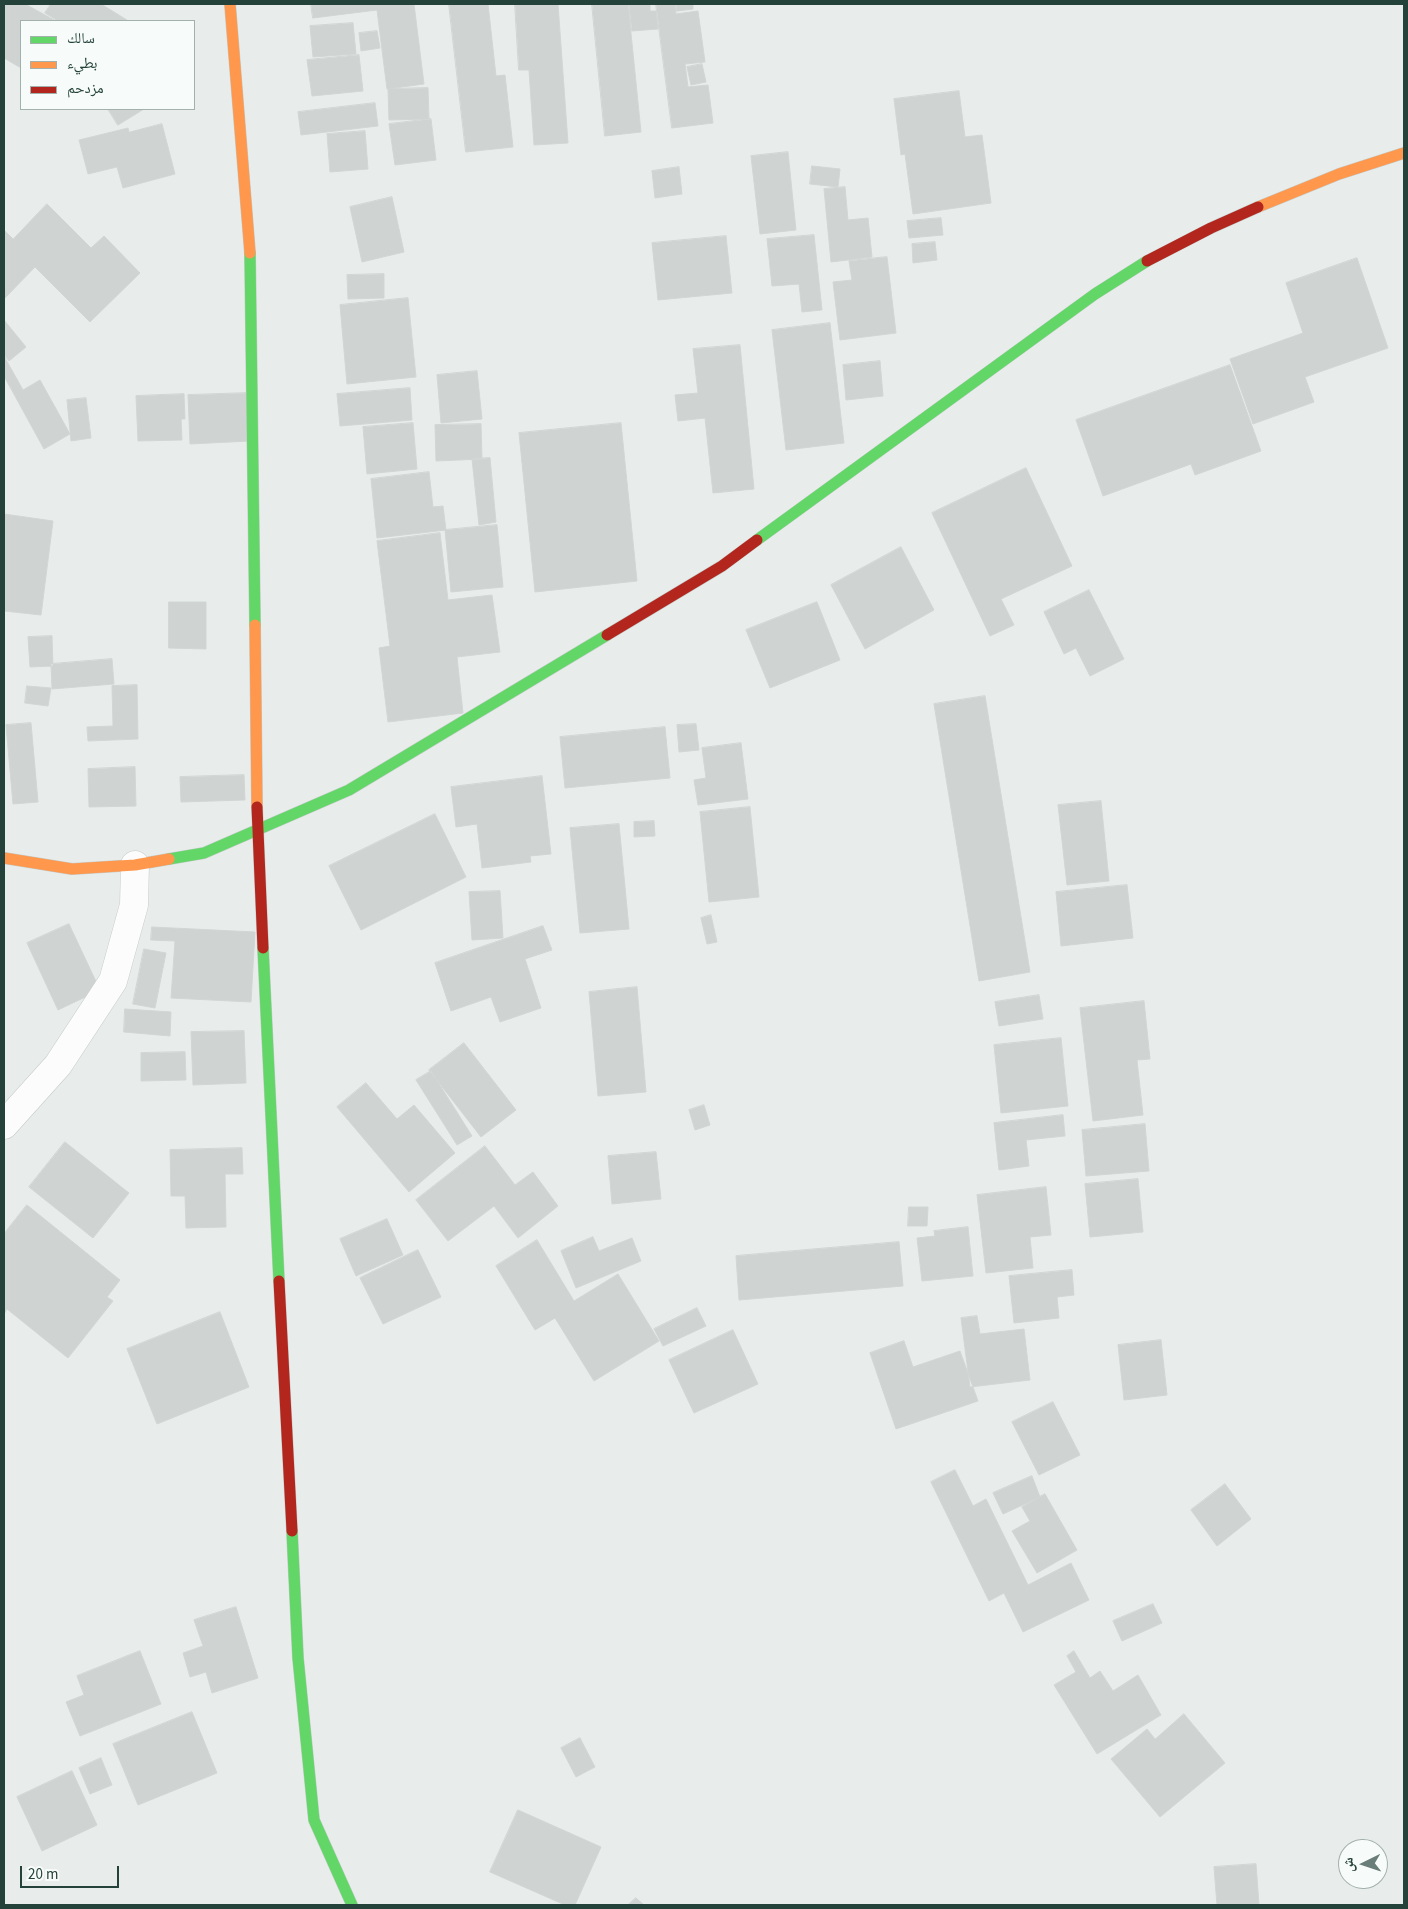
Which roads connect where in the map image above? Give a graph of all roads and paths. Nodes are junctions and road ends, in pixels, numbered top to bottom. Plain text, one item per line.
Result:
1 (230, 4) edge
2 (1404, 153) edge
3 (257, 830) junction
4 (4, 858) edge
5 (135, 864) junction
6 (4, 1125) edge
7 (352, 1905) edge

1 - 3 street
2 - 3 street
3 - 5 street
3 - 7 street
4 - 5 street
5 - 6 street

